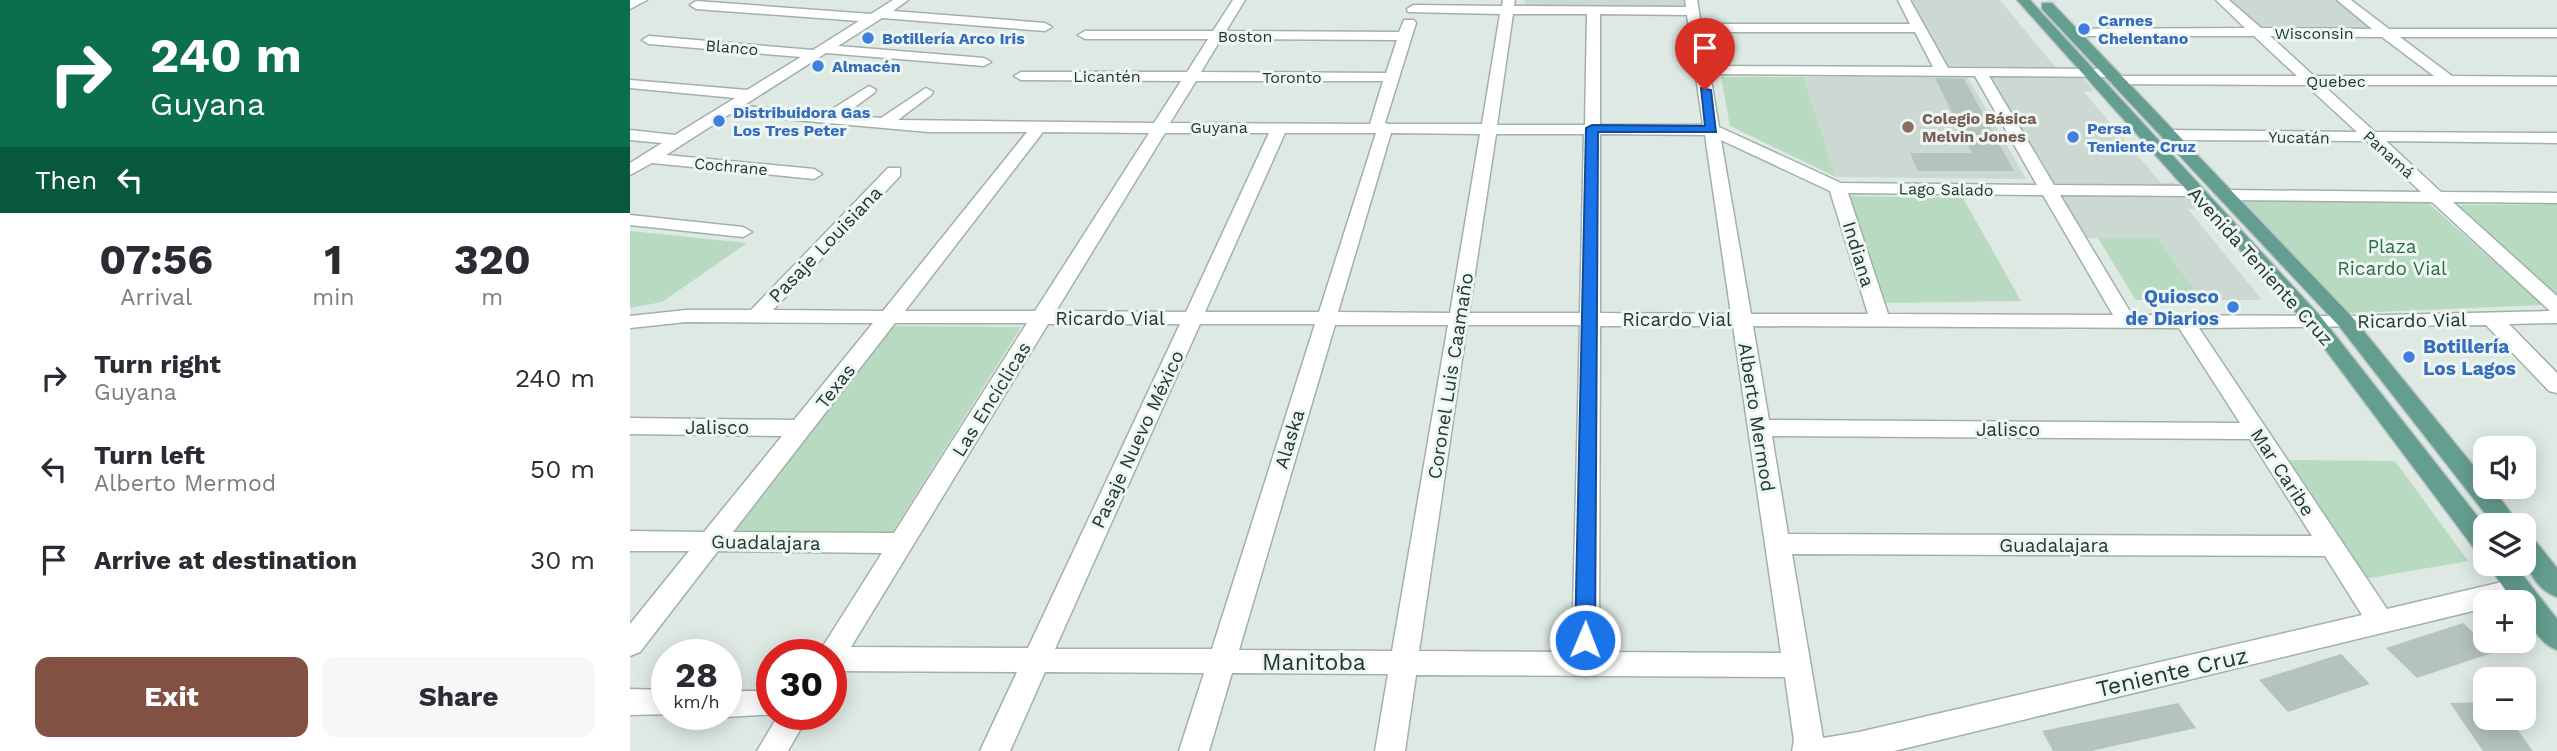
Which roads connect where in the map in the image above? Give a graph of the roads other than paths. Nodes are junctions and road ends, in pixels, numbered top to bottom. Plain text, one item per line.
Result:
1 (641, 0) edge
2 (902, 0) edge
3 (1239, 0) edge
4 (1904, 0) edge
5 (2023, 0) edge
6 (2042, 0) edge
7 (2222, 0) edge
8 (2343, 0) edge
9 (1415, 4) edge
10 (630, 5) edge
11 (696, 5) dead end
12 (1508, 5) edge
13 (1594, 10) junction
14 (1693, 13) edge
15 (876, 16) junction
16 (1045, 27) dead end
17 (1919, 28) junction
18 (2071, 32) junction
19 (2258, 33) junction
20 (2386, 33) junction
21 (2557, 33) edge
22 (1085, 35) dead end
23 (1217, 36) junction
24 (1405, 36) junction
25 (649, 40) dead end
26 (820, 52) junction
27 (984, 62) dead end
28 (1702, 71) junction
29 (1942, 72) junction
30 (1980, 72) junction
31 (2088, 73) junction
32 (1021, 76) dead end
33 (2112, 76) junction
34 (1192, 77) junction
35 (1392, 77) junction
36 (2309, 80) junction
37 (2449, 81) junction
38 (2549, 81) edge
39 (630, 84) edge
40 (869, 90) dead end
41 (926, 92) dead end
42 (2557, 92) edge
43 (751, 94) junction
44 (728, 109) junction
45 (829, 118) junction
46 (884, 123) junction
47 (1039, 127) junction
48 (1160, 127) junction
49 (1280, 127) junction
50 (1381, 128) junction
51 (1489, 128) junction
52 (1592, 128) junction
53 (1712, 130) junction
54 (630, 135) edge
55 (2168, 135) junction
56 (2370, 137) junction
57 (2557, 138) edge
58 (678, 139) junction
59 (649, 158) junction
60 (630, 170) edge
61 (894, 172) dead end
62 (814, 174) dead end
63 (1838, 188) junction
64 (2049, 190) junction
65 (2194, 191) junction
66 (2225, 195) junction
67 (2437, 198) junction
68 (2557, 198) edge
69 (630, 220) edge
70 (743, 232) dead end
71 (2557, 307) edge
72 (756, 316) junction
73 (888, 317) junction
74 (1042, 317) junction
75 (2557, 317) edge
76 (1193, 318) junction
77 (1326, 318) junction
78 (2491, 318) junction
79 (1459, 319) junction
80 (1590, 319) junction
81 (1742, 320) junction
82 (1880, 320) junction
83 (2126, 321) junction
84 (2185, 321) junction
85 (2314, 321) junction
86 (630, 322) edge
87 (2346, 322) junction
88 (2557, 386) edge
89 (630, 426) edge
90 (803, 428) junction
91 (1759, 428) junction
92 (2256, 430) junction
93 (2498, 513) edge
94 (2473, 528) edge
95 (630, 541) edge
96 (712, 541) junction
97 (902, 543) junction
98 (1777, 544) junction
99 (2331, 545) junction
100 (2536, 559) edge
101 (2509, 576) edge
102 (2554, 579) edge
103 (2519, 589) junction
104 (2382, 623) junction
105 (843, 639) edge
106 (2557, 639) edge
107 (630, 644) edge
108 (847, 658) edge
109 (1036, 660) junction
110 (1221, 662) junction
111 (1404, 663) junction
112 (1585, 664) junction
113 (1797, 665) junction
114 (630, 702) edge
115 (651, 703) edge
116 (785, 730) edge
117 (772, 751) edge
118 (995, 751) edge
119 (1194, 751) edge
120 (1390, 751) edge
121 (1807, 751) edge
122 (1825, 751) edge

1 - 10 street
2 - 15 street
3 - 23 street, Las Encíclicas
4 - 17 street
5 - 31 main road, Avenida Teniente Cruz
6 - 18 main road, Avenida Teniente Cruz
7 - 19 street, Panamá
8 - 20 street
9 - 12 street
9 - 24 street, Alaska
11 - 15 street
12 - 13 street
12 - 51 street, Coronel Luis Caamaño
13 - 14 street
13 - 52 street
14 - 17 street
14 - 28 street, Alberto Mermod
15 - 16 street
15 - 26 street
17 - 29 street
18 - 19 street, Wisconsin
18 - 33 main road, Avenida Teniente Cruz
19 - 20 street, Wisconsin
19 - 36 street, Panamá
20 - 21 street, Wisconsin
20 - 37 street
22 - 23 street, Boston
23 - 24 street, Boston
23 - 34 street, Las Encíclicas
24 - 35 street, Alaska
25 - 26 street, Blanco
26 - 27 street, Blanco
26 - 43 street
28 - 29 street, Quebec
28 - 53 street, Alberto Mermod
29 - 30 street, Quebec
30 - 31 street, Quebec
30 - 64 street
31 - 33 street, Quebec
31 - 65 main road, Avenida Teniente Cruz
32 - 34 street, Licantén
33 - 36 street, Quebec
33 - 55 main road, Avenida Teniente Cruz
34 - 35 street, Toronto
34 - 48 street, Las Encíclicas
35 - 50 street, Alaska
36 - 37 street, Quebec
36 - 56 street, Panamá
37 - 38 street, Quebec
38 - 42 street
39 - 43 street
40 - 45 street
41 - 46 street
43 - 44 street
44 - 45 street, Guyana
44 - 58 street
45 - 46 street, Guyana
46 - 47 street, Guyana
47 - 48 street, Guyana
47 - 73 street, Texas
48 - 49 street, Guyana
48 - 74 street, Las Encíclicas
49 - 50 street, Guyana
49 - 76 street, Pasaje Nuevo México
50 - 51 street, Guyana
50 - 77 street, Alaska
51 - 52 street, Guyana
51 - 79 street, Coronel Luis Caamaño
52 - 53 street, Guyana
52 - 80 street
53 - 63 street, Lago Salado
53 - 81 street, Alberto Mermod
54 - 58 street
55 - 56 street, Yucatán
55 - 66 main road, Avenida Teniente Cruz
56 - 57 street, Yucatán
56 - 67 street, Panamá
58 - 59 street
59 - 60 street
59 - 62 street, Cochrane
61 - 72 street, Pasaje Louisiana
63 - 64 street, Lago Salado
63 - 82 street, Indiana
64 - 65 street, Lago Salado
64 - 83 street
65 - 85 main road, Avenida Teniente Cruz
66 - 67 street
66 - 87 main road, Avenida Teniente Cruz
67 - 68 street
67 - 71 street, Panamá
69 - 70 street
72 - 73 street, Ricardo Vial
72 - 86 street, Ricardo Vial
73 - 74 street, Ricardo Vial
73 - 90 street, Texas
74 - 76 street, Ricardo Vial
74 - 97 street, Las Encíclicas
75 - 78 street, Ricardo Vial
76 - 77 street, Ricardo Vial
76 - 109 street, Pasaje Nuevo México
77 - 79 street, Ricardo Vial
77 - 110 street, Alaska
78 - 87 street, Ricardo Vial
78 - 88 street
79 - 80 street, Ricardo Vial
79 - 111 street, Coronel Luis Caamaño
80 - 81 street, Ricardo Vial
80 - 112 street
81 - 82 street, Ricardo Vial
81 - 91 street, Alberto Mermod
82 - 83 street, Ricardo Vial
83 - 84 street, Ricardo Vial
84 - 85 street, Ricardo Vial
84 - 92 street, Mar Caribe
85 - 87 street, Ricardo Vial
85 - 94 main road, Avenida Teniente Cruz
87 - 93 main road, Avenida Teniente Cruz
89 - 90 street, Jalisco
90 - 96 street, Texas
91 - 92 street, Jalisco
91 - 98 street, Alberto Mermod
92 - 99 street, Mar Caribe
95 - 96 street, Guadalajara
96 - 97 street, Guadalajara
96 - 107 street, Texas
97 - 105 street, Las Encíclicas
98 - 99 street, Guadalajara
98 - 113 street, Alberto Mermod
99 - 104 street, Mar Caribe
100 - 102 main road
101 - 103 main road
103 - 104 street, Teniente Cruz
103 - 106 main road
104 - 122 street, Teniente Cruz
108 - 109 street, Manitoba
109 - 110 street, Manitoba
109 - 118 street, Pasaje Nuevo México
110 - 111 street, Manitoba
110 - 119 street, Alaska
111 - 112 street, Manitoba
111 - 120 street, Coronel Luis Caamaño
112 - 113 street, Manitoba
113 - 121 street, Alberto Mermod
114 - 115 street
116 - 117 street

